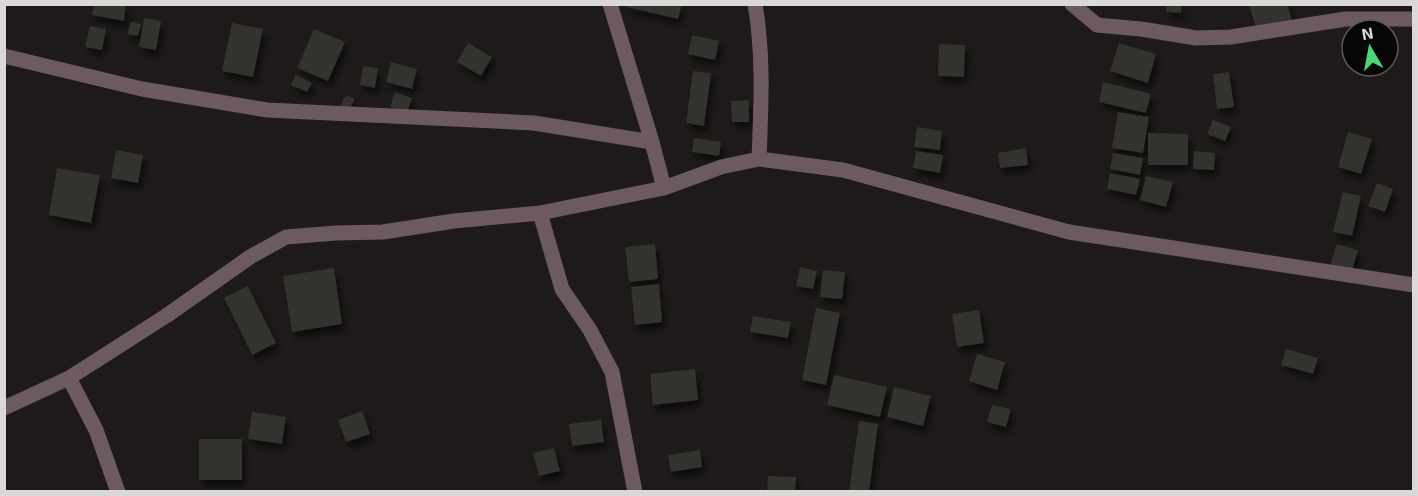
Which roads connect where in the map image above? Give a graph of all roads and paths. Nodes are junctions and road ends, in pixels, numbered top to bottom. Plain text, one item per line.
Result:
1 (610, 4) edge
2 (755, 4) edge
3 (1072, 4) edge
4 (1413, 19) edge
5 (4, 56) edge
6 (652, 142) junction
7 (759, 159) junction
8 (663, 188) junction
9 (540, 213) junction
10 (1413, 285) edge
11 (69, 378) junction
12 (4, 408) edge
13 (118, 492) edge
14 (634, 492) edge

1 - 6 street
2 - 7 street
3 - 4 street
5 - 6 street
6 - 8 street
7 - 8 street
7 - 10 street
8 - 9 street
9 - 11 street
9 - 14 street
11 - 12 street
11 - 13 street

